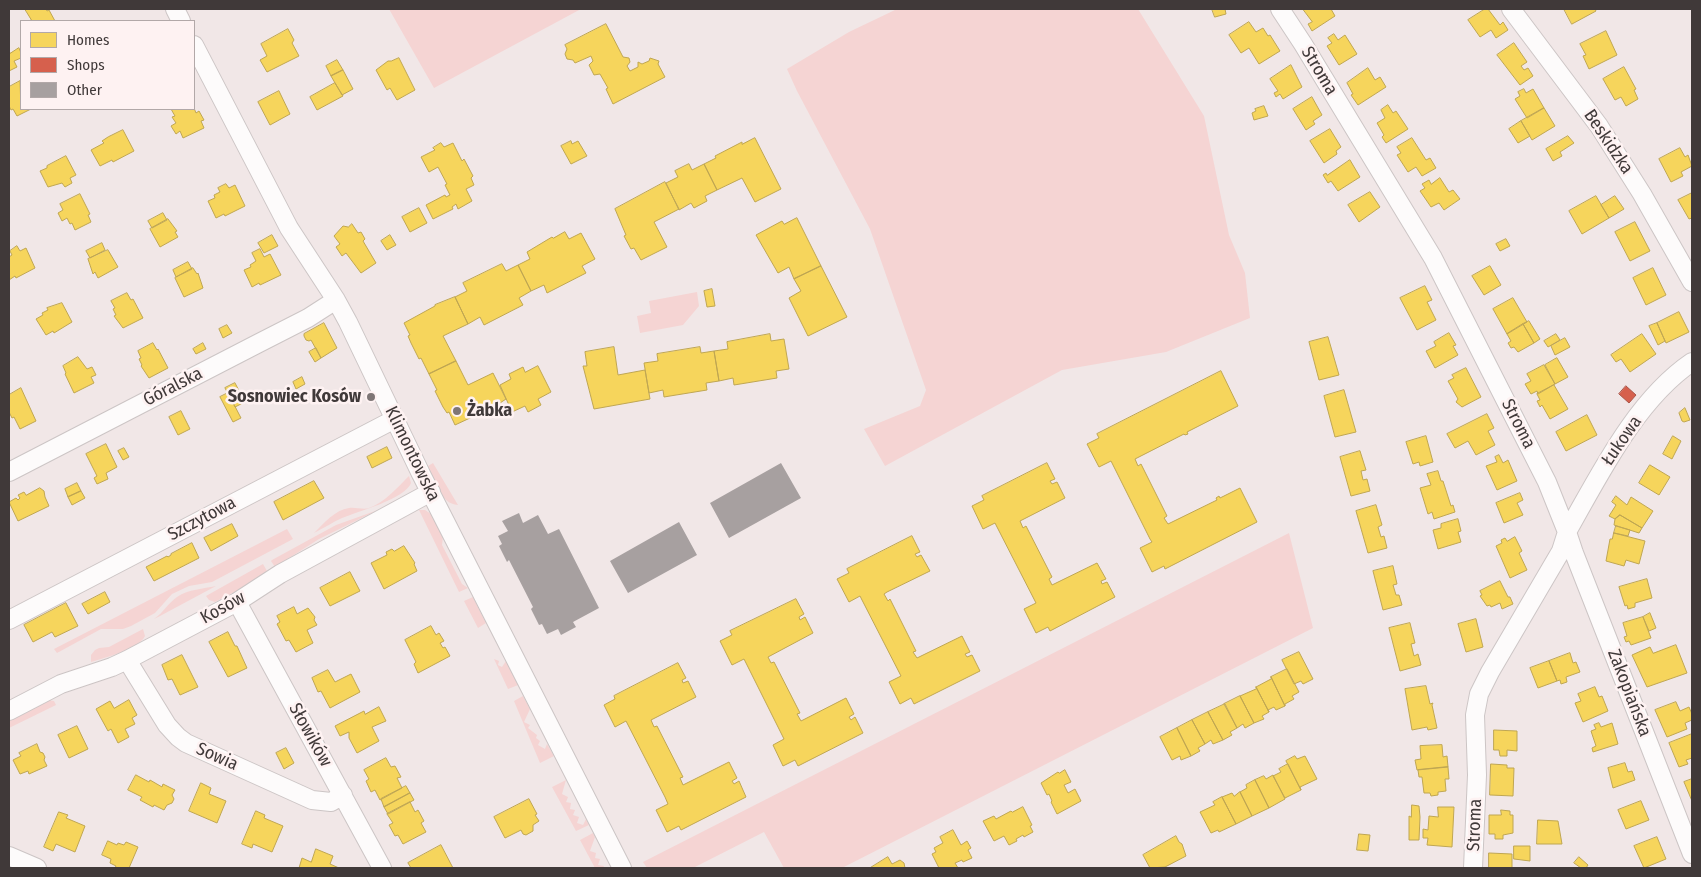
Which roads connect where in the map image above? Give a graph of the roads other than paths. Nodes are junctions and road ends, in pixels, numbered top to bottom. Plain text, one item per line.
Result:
1 (1280, 9) edge
2 (1513, 9) edge
3 (195, 47) edge
4 (1692, 282) edge
5 (336, 300) junction
6 (1692, 362) edge
7 (395, 418) junction
8 (9, 472) edge
9 (431, 492) junction
10 (1567, 532) junction
11 (237, 602) junction
12 (9, 620) edge
13 (127, 660) junction
14 (9, 711) edge
15 (343, 795) junction
16 (1692, 854) edge
17 (9, 856) edge
18 (37, 868) edge
19 (382, 868) edge
20 (622, 868) edge
21 (1473, 868) edge

1 - 10 street, Stroma
2 - 4 street, Beskidzka
3 - 5 street, Klimontowska
5 - 7 street, Klimontowska
5 - 8 street, Góralska
6 - 10 street, Łukowa
7 - 9 street, Klimontowska
7 - 12 street, Szczytowa
9 - 11 street, Kosów
9 - 20 street, Klimontowska
10 - 16 street, Zakopiańska
10 - 21 street, Stroma
11 - 13 street, Kosów
11 - 15 street, Słowików
13 - 14 street, Kosów
13 - 15 street, Sowia
15 - 19 street, Słowików
17 - 18 street

